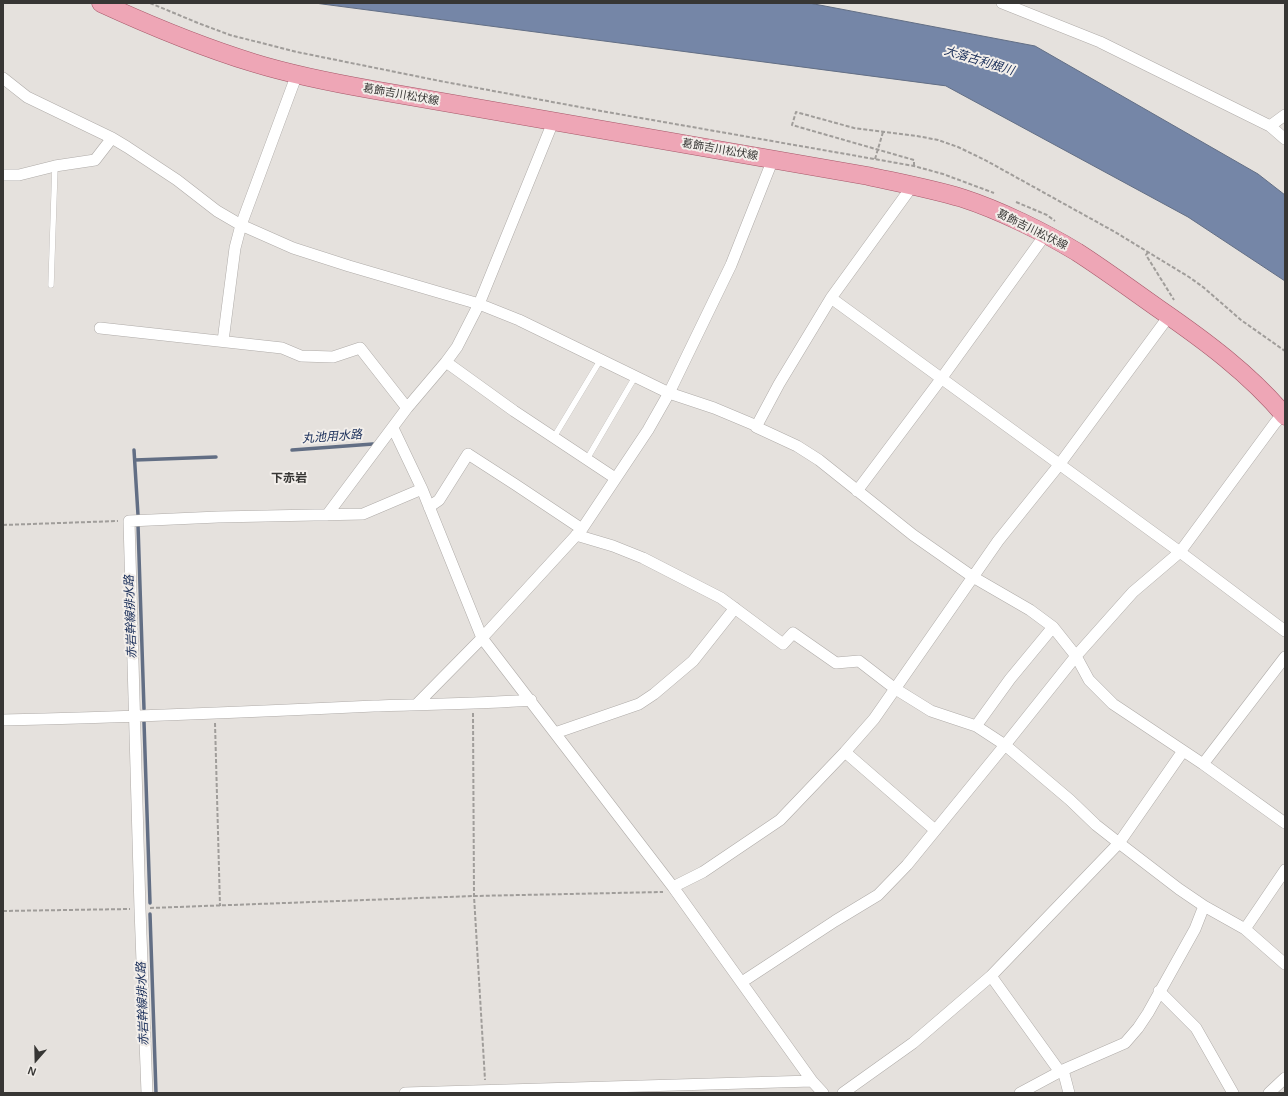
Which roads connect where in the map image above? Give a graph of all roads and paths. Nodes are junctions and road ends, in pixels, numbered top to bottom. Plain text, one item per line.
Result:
1 (101, 3) edge
2 (1002, 3) edge
3 (297, 74) junction
4 (3, 78) edge
5 (1285, 115) edge
6 (553, 122) junction
7 (1270, 126) junction
8 (883, 132) junction
9 (112, 138) junction
10 (1285, 139) edge
11 (878, 149) junction
12 (773, 159) junction
13 (875, 159) dead end
14 (55, 166) junction
15 (914, 166) dead end
16 (3, 175) edge
17 (913, 185) junction
18 (240, 225) junction
19 (1046, 235) junction
20 (1148, 252) junction
21 (51, 285) dead end
22 (831, 298) junction
23 (479, 304) junction
24 (1172, 309) junction
25 (100, 328) dead end
26 (223, 341) junction
27 (1285, 351) edge
28 (601, 359) junction
29 (446, 362) junction
30 (635, 377) junction
31 (941, 379) junction
32 (669, 393) junction
33 (407, 408) junction
34 (1284, 415) edge
35 (756, 426) junction
36 (393, 428) junction
37 (554, 437) junction
38 (587, 459) junction
39 (1059, 465) junction
40 (615, 478) junction
41 (422, 489) junction
42 (857, 490) junction
43 (429, 507) junction
44 (326, 515) junction
45 (129, 521) junction
46 (3, 525) edge
47 (579, 532) junction
48 (1180, 552) junction
49 (973, 577) junction
50 (735, 608) junction
51 (1053, 628) junction
52 (1285, 630) edge
53 (482, 638) junction
54 (1076, 656) junction
55 (1285, 657) edge
56 (894, 688) junction
57 (531, 700) junction
58 (473, 704) junction
59 (416, 705) junction
60 (215, 713) junction
61 (135, 716) junction
62 (3, 720) edge
63 (976, 726) junction
64 (555, 733) junction
65 (1005, 745) junction
66 (1183, 751) junction
67 (845, 752) junction
68 (1203, 764) junction
69 (1285, 823) edge
70 (935, 830) junction
71 (1119, 843) junction
72 (1285, 870) edge
73 (675, 889) junction
74 (474, 896) junction
75 (220, 906) junction
76 (1204, 906) junction
77 (140, 909) junction
78 (3, 911) edge
79 (1245, 929) junction
80 (1285, 964) edge
81 (991, 976) junction
82 (742, 982) junction
83 (1160, 991) junction
84 (1061, 1071) junction
85 (1285, 1078) edge
86 (812, 1081) junction
87 (486, 1091) junction
88 (147, 1093) edge
89 (405, 1093) edge
90 (823, 1093) edge
91 (843, 1093) edge
92 (1020, 1093) edge
93 (1069, 1093) edge
94 (1232, 1093) edge
95 (1269, 1093) edge

1 - 3 main road, 葛飾吉川松伏線
2 - 7 street
3 - 6 main road, 葛飾吉川松伏線
3 - 18 street
4 - 9 street
5 - 7 street
6 - 12 main road, 葛飾吉川松伏線
6 - 23 street
7 - 10 street
8 - 11 path
8 - 11 path
8 - 20 path
9 - 14 street
9 - 18 street
11 - 13 path
11 - 15 path
12 - 17 main road, 葛飾吉川松伏線
12 - 32 street
14 - 16 street
14 - 21 lane
17 - 19 main road, 葛飾吉川松伏線
17 - 22 street
18 - 23 street
18 - 26 street
19 - 24 main road, 葛飾吉川松伏線
19 - 31 street
20 - 24 path
20 - 27 path
22 - 31 street
22 - 35 street
23 - 28 street
23 - 29 street
24 - 34 main road, 葛飾吉川松伏線
24 - 39 street
25 - 26 street
26 - 33 street
28 - 30 street
28 - 37 lane
29 - 33 street
29 - 37 street
30 - 32 street
30 - 38 lane
31 - 39 street
31 - 42 street
32 - 35 street
32 - 40 street
33 - 36 street
34 - 48 street
35 - 42 street
36 - 41 street
36 - 44 street
37 - 38 street
38 - 40 street
39 - 48 street
39 - 49 street
40 - 47 street
41 - 43 street
41 - 44 street
42 - 49 street
43 - 47 street
43 - 53 street
44 - 45 street
45 - 46 path
45 - 61 street
47 - 50 street
47 - 53 street
48 - 52 street
48 - 54 street
49 - 51 street
49 - 56 street
50 - 56 street
50 - 64 street
51 - 54 street
51 - 63 street
53 - 57 street
53 - 59 street
54 - 65 street
54 - 66 street
55 - 68 street
56 - 63 street
56 - 67 street
57 - 58 street
57 - 64 street
58 - 59 street
58 - 74 path
59 - 60 street
60 - 61 street
60 - 75 path
61 - 62 street
61 - 77 street
63 - 65 street
64 - 73 street
65 - 70 street
65 - 71 street
66 - 68 street
66 - 71 street
67 - 70 street
67 - 73 street
68 - 69 street
70 - 82 street
71 - 76 street
71 - 81 street
72 - 79 street
73 - 74 path
73 - 82 street
74 - 75 path
74 - 87 path
75 - 77 path
76 - 79 street
76 - 83 street
77 - 78 path
77 - 88 street
79 - 80 street
81 - 84 street
81 - 91 street
82 - 86 street
83 - 84 street
83 - 94 street
84 - 92 street
84 - 93 street
85 - 95 street
86 - 87 street
86 - 90 street
87 - 89 street

